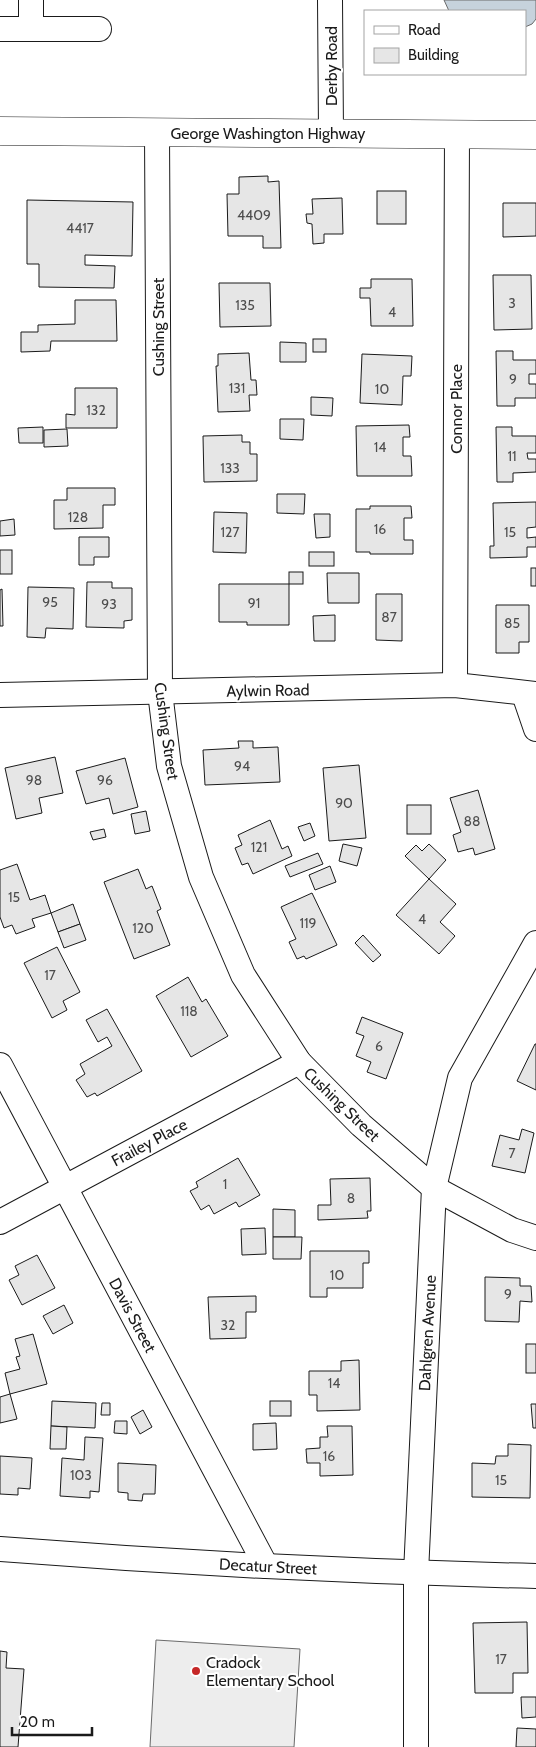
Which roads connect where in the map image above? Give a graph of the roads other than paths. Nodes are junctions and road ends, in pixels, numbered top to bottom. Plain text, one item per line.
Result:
1 (31, 0) edge
2 (330, 0) edge
3 (31, 28) junction
4 (0, 29) edge
5 (99, 29) dead end
6 (0, 131) edge
7 (331, 132) junction
8 (157, 133) junction
9 (457, 133) junction
10 (536, 135) edge
11 (455, 685) junction
12 (160, 692) junction
13 (530, 694) edge
14 (0, 695) edge
15 (536, 729) edge
16 (536, 942) edge
17 (299, 1062) junction
18 (0, 1065) edge
19 (65, 1187) junction
20 (434, 1188) junction
21 (0, 1222) edge
22 (536, 1238) edge
23 (0, 1549) edge
24 (266, 1566) junction
25 (416, 1573) junction
26 (536, 1576) edge
27 (416, 1747) edge

1 - 3 street
2 - 7 street, Derby Road
3 - 4 street
3 - 5 street
6 - 8 main road, George Washington Highway
7 - 8 main road, George Washington Highway
7 - 9 main road, George Washington Highway
8 - 12 street, Cushing Street
9 - 10 main road, George Washington Highway
9 - 11 street, Connor Place
11 - 12 street, Aylwin Road
11 - 13 street, Aylwin Road
12 - 14 street, Aylwin Road
12 - 17 street, Cushing Street
13 - 15 street
16 - 20 street, Dahlgren Avenue
17 - 19 street, Frailey Place
17 - 20 street, Cushing Street
18 - 19 street, Davis Street
19 - 21 street, Frailey Place
19 - 24 street, Davis Street
20 - 22 street, Cushing Street
20 - 25 street, Dahlgren Avenue
23 - 24 street, Decatur Street
24 - 25 street, Decatur Street
25 - 26 street, Decatur Street
25 - 27 street, Dahlgren Avenue

